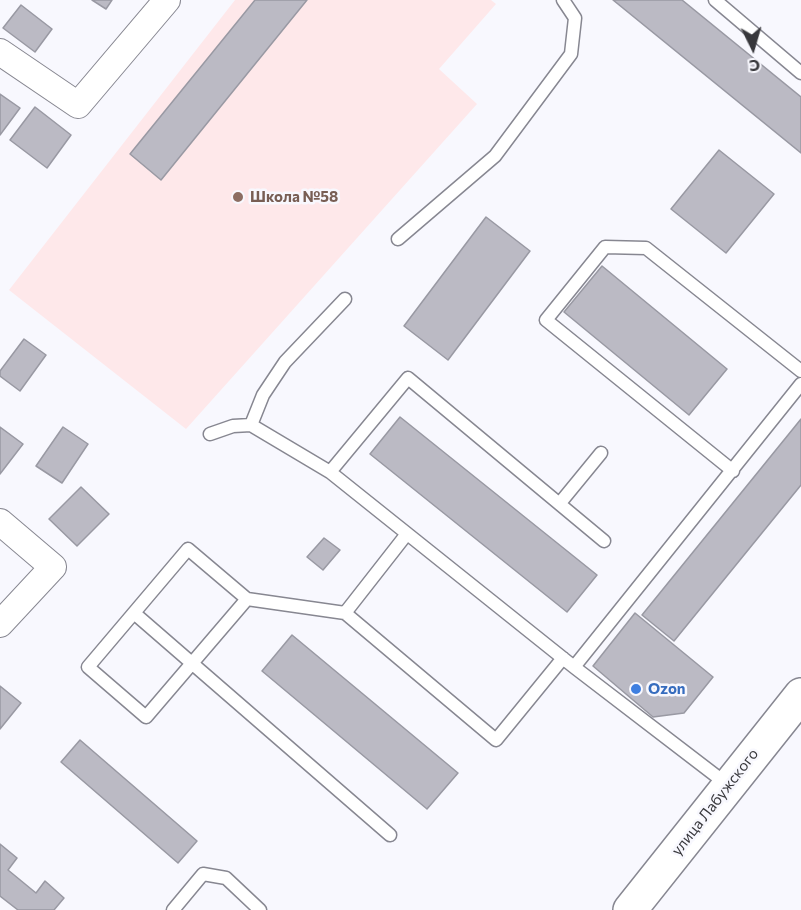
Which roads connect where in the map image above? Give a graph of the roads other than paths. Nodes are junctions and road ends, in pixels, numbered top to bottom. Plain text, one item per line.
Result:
1 (167, 0) edge
2 (563, 0) edge
3 (715, 0) edge
4 (0, 52) edge
5 (801, 73) edge
6 (398, 239) dead end
7 (345, 299) dead end
8 (801, 371) edge
9 (801, 384) edge
10 (250, 425) junction
11 (210, 434) dead end
12 (601, 453) dead end
13 (733, 471) junction
14 (330, 472) junction
15 (560, 503) junction
16 (0, 522) edge
17 (406, 535) junction
18 (604, 541) dead end
19 (247, 599) junction
20 (134, 613) junction
21 (345, 613) junction
22 (0, 624) edge
23 (563, 658) junction
24 (192, 663) junction
25 (574, 667) junction
26 (801, 695) edge
27 (729, 785) junction
28 (390, 835) dead end
29 (173, 910) edge
30 (260, 910) edge
31 (630, 910) edge

1 - 4 street
2 - 6 lane
3 - 5 lane
7 - 10 lane
8 - 13 lane
9 - 13 lane
10 - 11 lane
10 - 14 lane
12 - 15 lane
13 - 25 lane
14 - 15 lane
14 - 17 lane
15 - 18 lane
16 - 22 street
17 - 21 lane
17 - 23 lane
19 - 20 lane
19 - 21 lane
19 - 24 lane
20 - 24 lane
20 - 24 lane
21 - 23 lane
23 - 25 lane
24 - 28 lane
25 - 27 lane
26 - 27 street, улица Лабужского
27 - 31 street, улица Лабужского
29 - 30 lane

